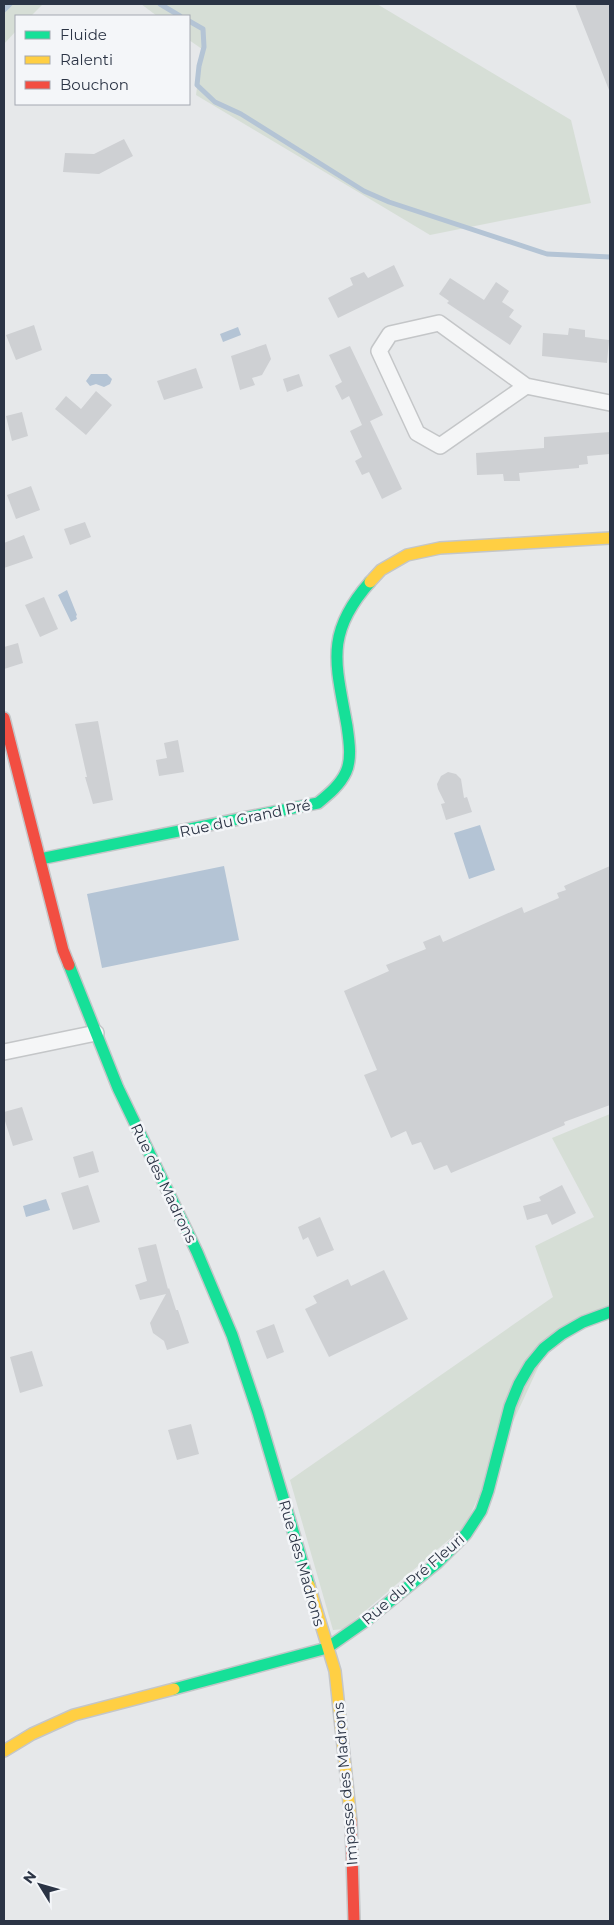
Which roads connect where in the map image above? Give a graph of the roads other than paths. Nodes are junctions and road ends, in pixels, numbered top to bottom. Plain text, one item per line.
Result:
1 (526, 386) junction
2 (610, 403) edge
3 (610, 538) edge
4 (4, 718) edge
5 (40, 859) junction
6 (96, 1033) junction
7 (4, 1052) edge
8 (610, 1312) edge
9 (327, 1648) junction
10 (4, 1751) edge
11 (354, 1921) edge

1 - 1 street
1 - 2 street
3 - 5 street, Rue du Grand Pré
4 - 5 street, Rue des Madrons
5 - 6 street, Rue des Madrons
6 - 7 street
6 - 9 street, Rue des Madrons
8 - 9 street, Rue du Pré Fleuri
9 - 10 street, Rue du Pré Fleuri
9 - 11 street, Impasse des Madrons

